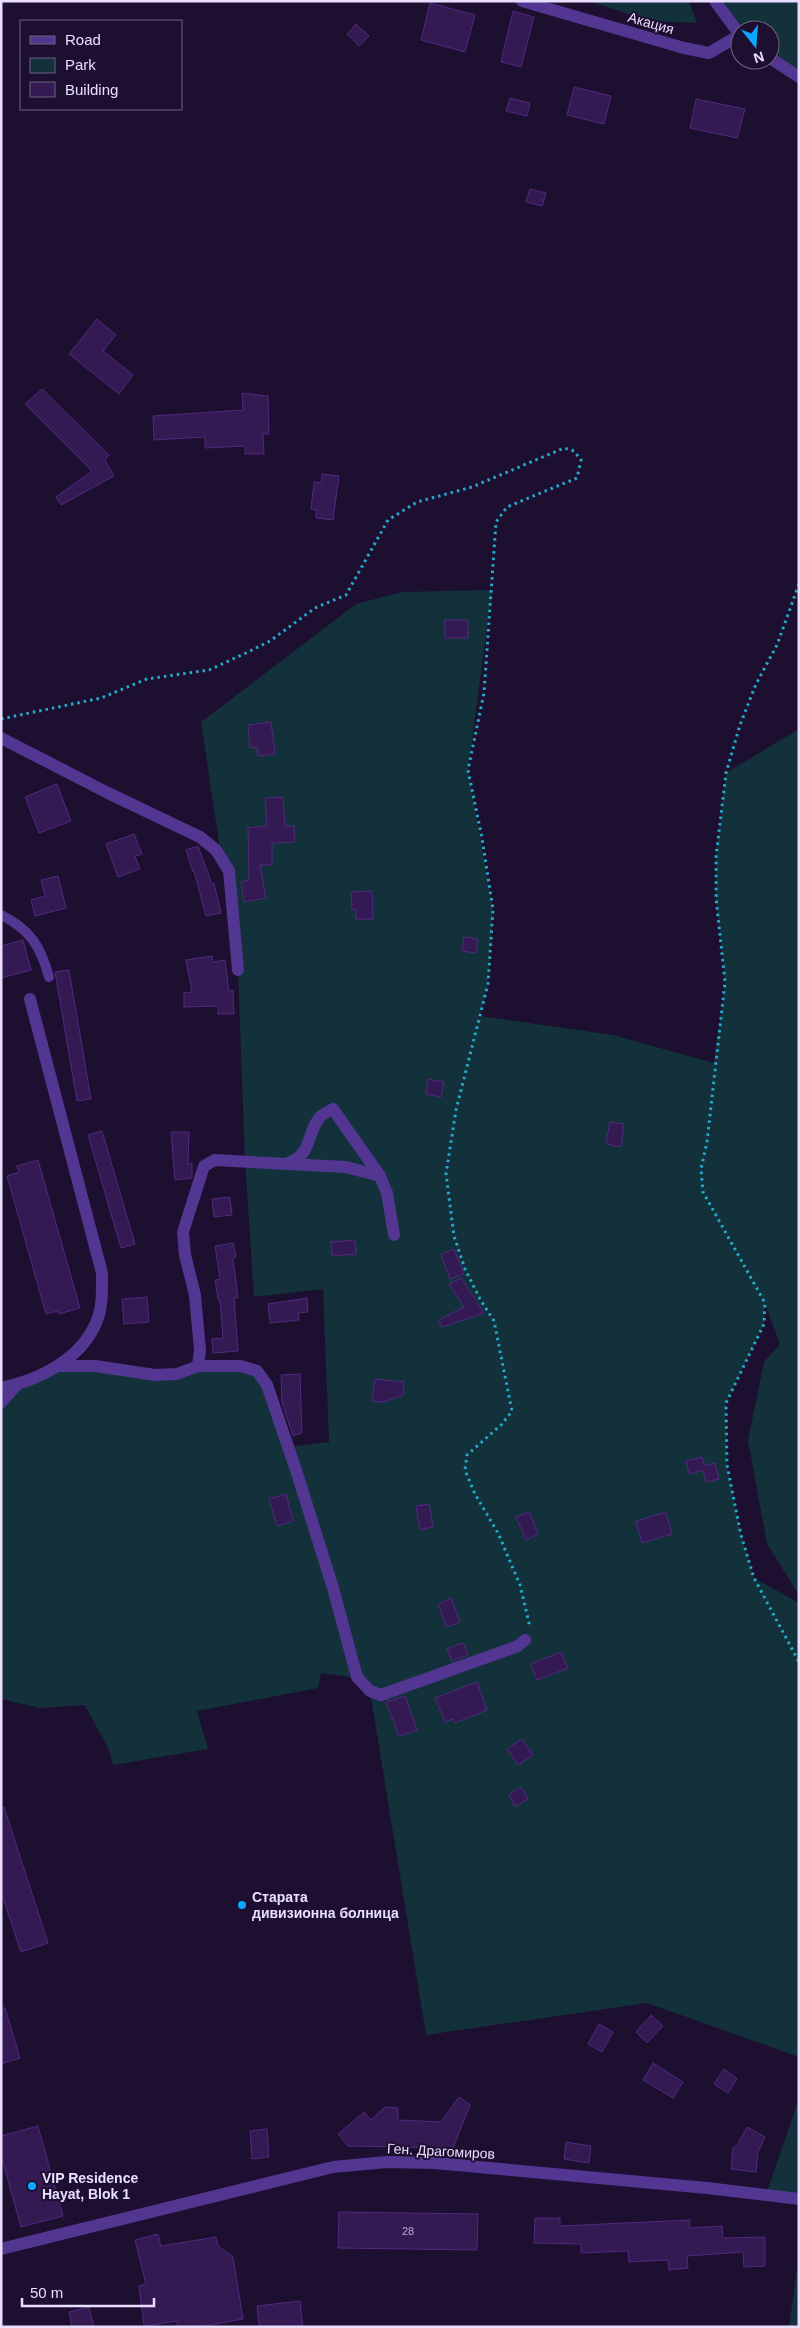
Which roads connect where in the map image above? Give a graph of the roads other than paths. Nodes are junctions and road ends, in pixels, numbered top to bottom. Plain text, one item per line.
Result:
1 (522, 1) edge
2 (714, 1) edge
3 (730, 22) edge
4 (730, 41) edge
5 (780, 65) edge
6 (799, 77) edge
7 (1, 738) edge
8 (1, 915) edge
9 (238, 970) dead end
10 (49, 977) dead end
11 (30, 1000) dead end
12 (286, 1164) junction
13 (380, 1176) junction
14 (394, 1236) dead end
15 (59, 1366) junction
16 (198, 1366) junction
17 (19, 1384) junction
18 (1, 1388) edge
19 (1, 1404) edge
20 (525, 1640) road end
21 (799, 2199) edge
22 (1, 2250) edge

1 - 4 street, Акация
2 - 3 street
5 - 6 street
7 - 9 street
8 - 10 lane
11 - 15 street
12 - 13 street
12 - 13 street
12 - 16 street
13 - 14 street
15 - 16 street
15 - 17 street
16 - 20 street
17 - 18 street
17 - 19 lane
21 - 22 street, Ген. Драгомиров

